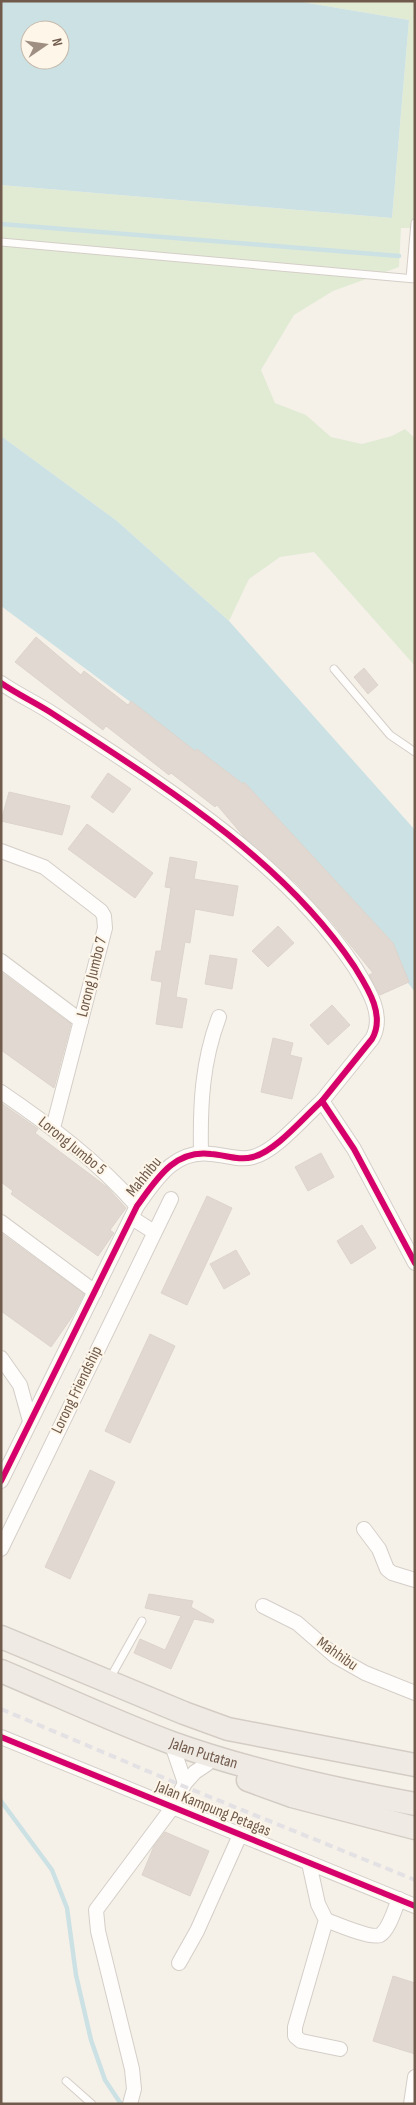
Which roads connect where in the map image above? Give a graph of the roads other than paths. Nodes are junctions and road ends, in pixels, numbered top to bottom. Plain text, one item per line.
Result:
1 (415, 223) edge
2 (414, 241) edge
3 (1, 242) edge
4 (413, 279) edge
5 (334, 669) dead end
6 (1, 683) edge
7 (415, 752) edge
8 (1, 851) edge
9 (1, 961) edge
10 (219, 1017) dead end
11 (81, 1021) junction
12 (1, 1092) edge
13 (322, 1101) junction
14 (53, 1128) junction
15 (201, 1153) junction
16 (171, 1199) dead end
17 (135, 1212) junction
18 (1, 1222) edge
19 (154, 1232) junction
20 (415, 1263) edge
21 (95, 1292) junction
22 (1, 1358) edge
23 (30, 1421) junction
24 (1, 1481) edge
25 (364, 1529) dead end
26 (1, 1549) edge
27 (415, 1580) edge
28 (263, 1606) dead end
29 (142, 1621) dead end
30 (2, 1636) edge
31 (1, 1671) edge
32 (108, 1681) junction
33 (415, 1693) edge
34 (144, 1731) junction
35 (1, 1737) edge
36 (174, 1751) junction
37 (207, 1764) junction
38 (415, 1765) edge
39 (185, 1783) junction
40 (415, 1804) edge
41 (172, 1808) junction
42 (415, 1828) edge
43 (240, 1835) junction
44 (309, 1863) junction
45 (399, 1900) junction
46 (415, 1906) edge
47 (326, 1920) junction
48 (179, 1963) dead end
49 (340, 2049) dead end
50 (415, 2077) edge
51 (66, 2080) dead end
52 (130, 2103) edge
53 (92, 2104) edge
54 (410, 2104) edge

1 - 2 lane
2 - 4 lane
3 - 4 lane
5 - 7 lane
6 - 13 street, Mahhibu
8 - 11 street, Lorong Jumbo 7
9 - 11 street
10 - 15 street
11 - 14 street, Lorong Jumbo 7
12 - 14 street, Lorong Jumbo 5
13 - 15 street, Mahhibu
13 - 20 street
14 - 17 street, Lorong Jumbo 5
15 - 17 street, Mahhibu
16 - 19 street, Lorong Friendship
17 - 19 street
17 - 21 street, Mahhibu
18 - 21 street
19 - 26 street, Lorong Friendship
21 - 23 street, Mahhibu
22 - 23 street
23 - 24 street, Mahhibu
25 - 27 street
28 - 33 street, Mahhibu
29 - 32 lane
30 - 32 highway, Jalan Putatan
31 - 34 highway, Jalan Putatan
32 - 38 highway, Jalan Putatan
34 - 36 highway
34 - 40 highway, Jalan Putatan
35 - 41 street, Jalan Kampung Petagas
36 - 37 highway
36 - 39 street, Jalan Kampung Petagas
37 - 39 street, Jalan Kampung Petagas
37 - 42 highway
39 - 41 street, Jalan Kampung Petagas
41 - 43 street, Jalan Kampung Petagas
41 - 52 street, Jalan Kampung Petagas
43 - 44 street, Jalan Kampung Petagas
43 - 48 street
44 - 45 street, Jalan Kampung Petagas
44 - 47 street
45 - 46 street, Jalan Kampung Petagas
45 - 47 street
47 - 49 street
50 - 54 street
51 - 53 lane

